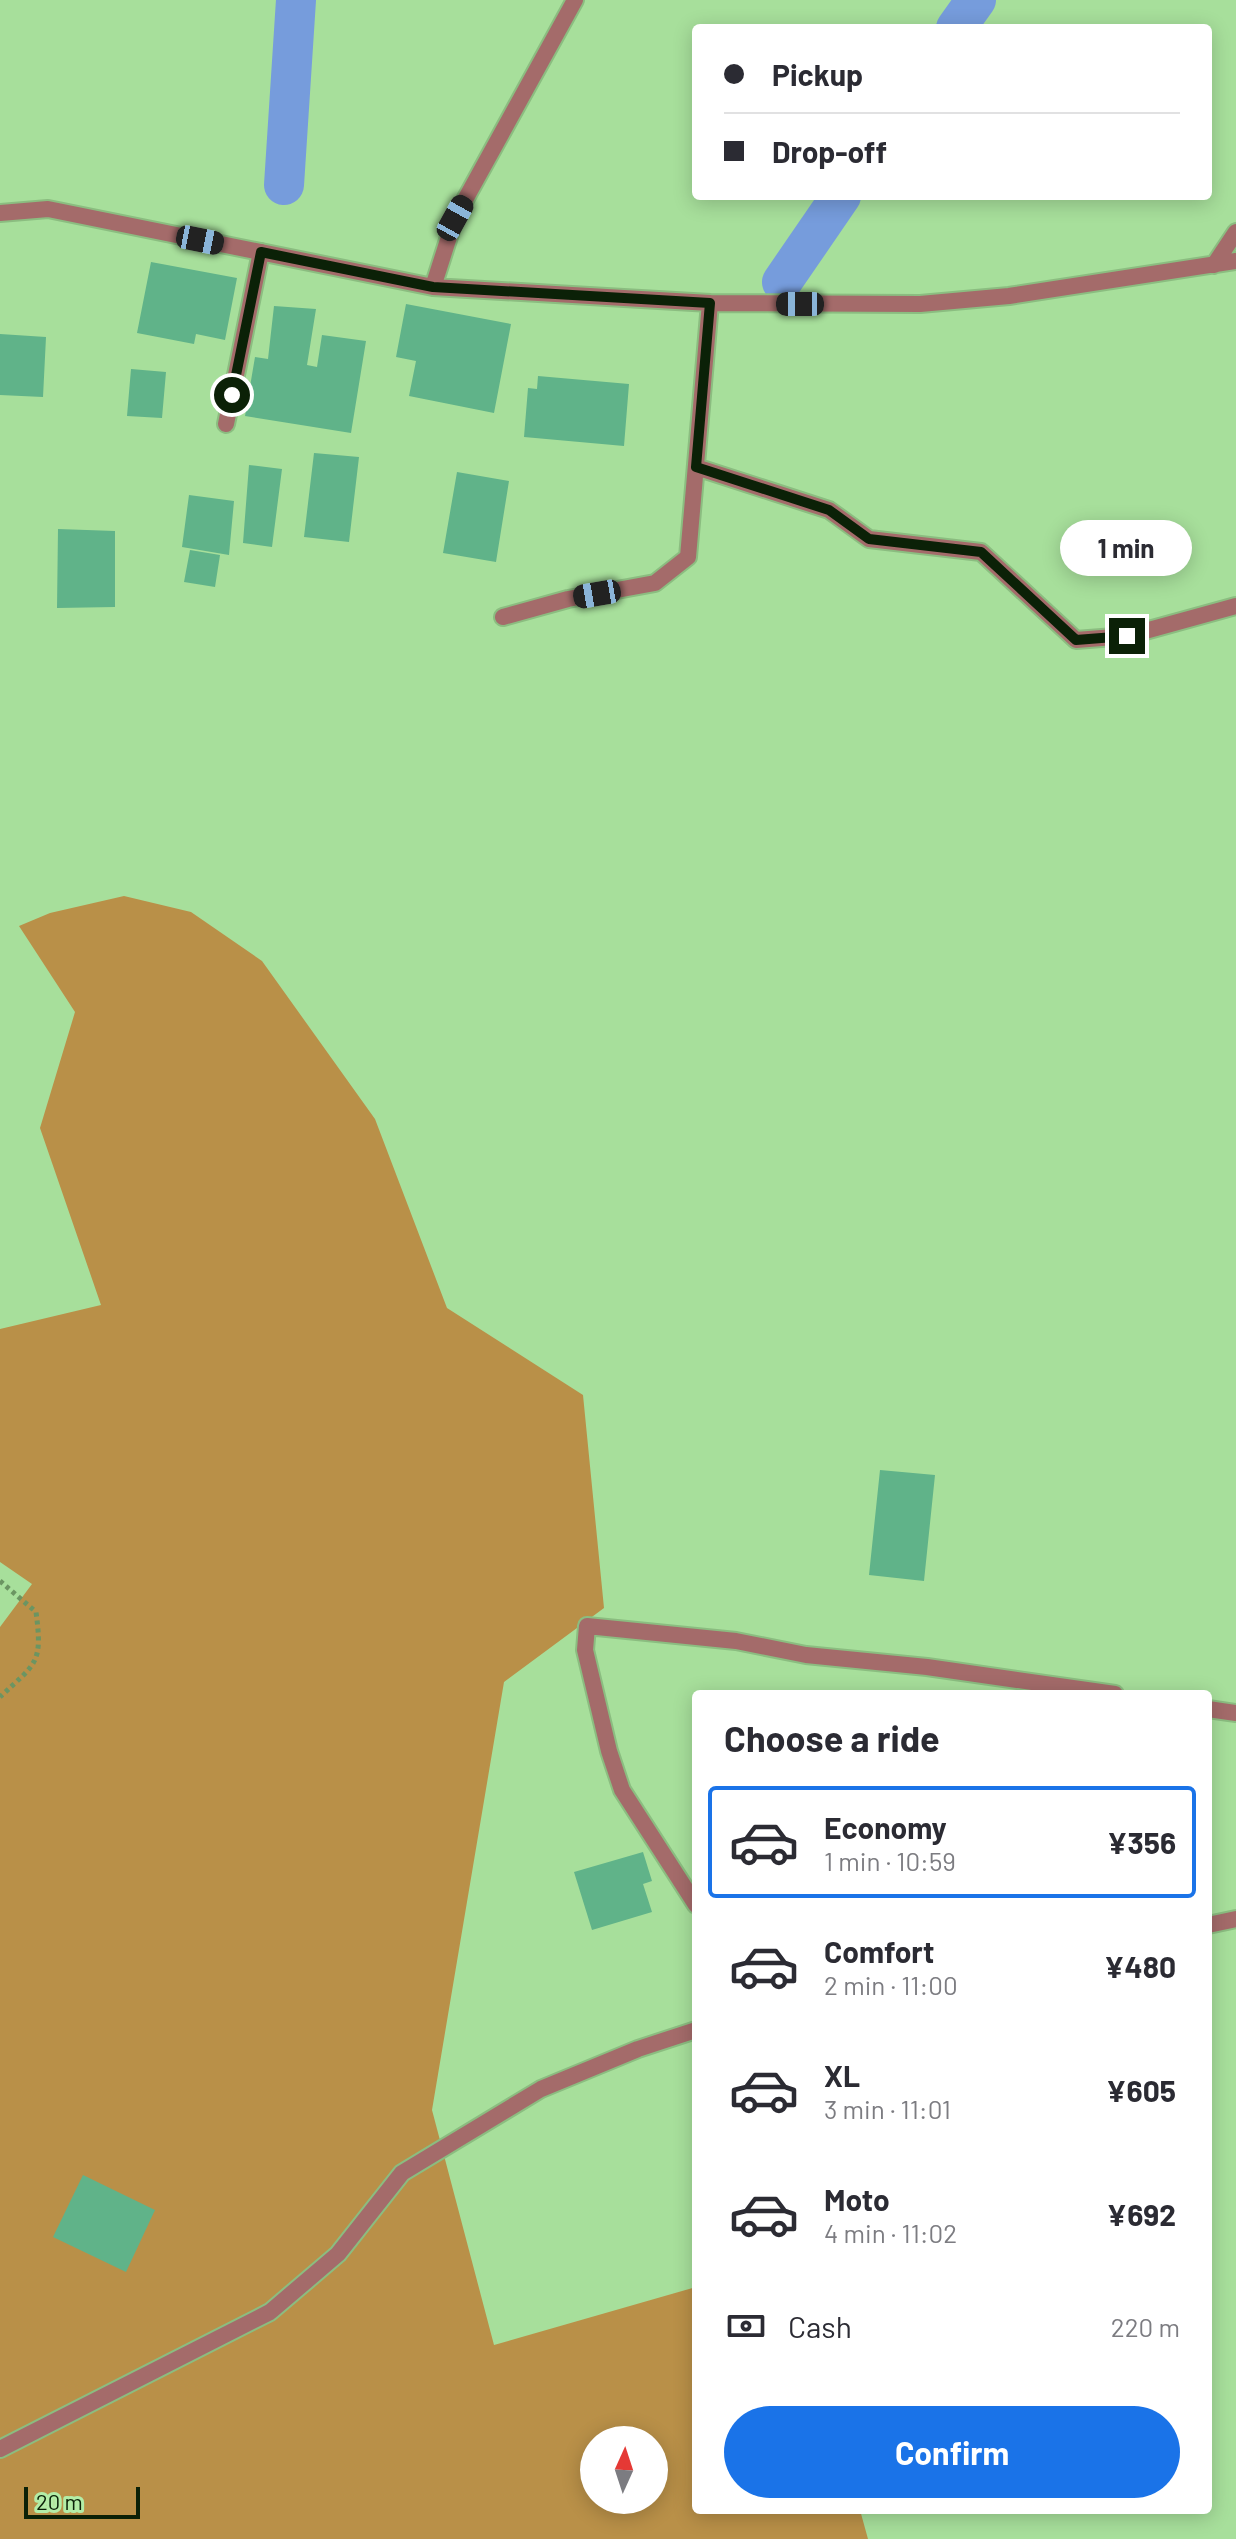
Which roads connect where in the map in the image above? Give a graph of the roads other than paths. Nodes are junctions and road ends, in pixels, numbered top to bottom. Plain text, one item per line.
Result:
1 (575, 0) edge
2 (0, 213) edge
3 (1236, 232) edge
4 (261, 252) junction
5 (1236, 261) edge
6 (1214, 265) junction
7 (433, 287) junction
8 (710, 303) junction
9 (226, 424) dead end
10 (696, 467) junction
11 (1236, 606) edge
12 (503, 617) dead end
13 (1087, 1690) edge
14 (1212, 1710) edge
15 (1236, 1713) edge
16 (692, 1899) edge
17 (1236, 1919) edge
18 (1212, 1924) edge
19 (692, 2031) edge
20 (0, 2449) edge

1 - 7 street
2 - 4 street
3 - 6 street
4 - 7 street
4 - 9 street
5 - 6 street
6 - 8 street
7 - 8 street
8 - 10 street
10 - 11 street
10 - 12 street
13 - 16 street
14 - 15 street
17 - 18 street
19 - 20 street

